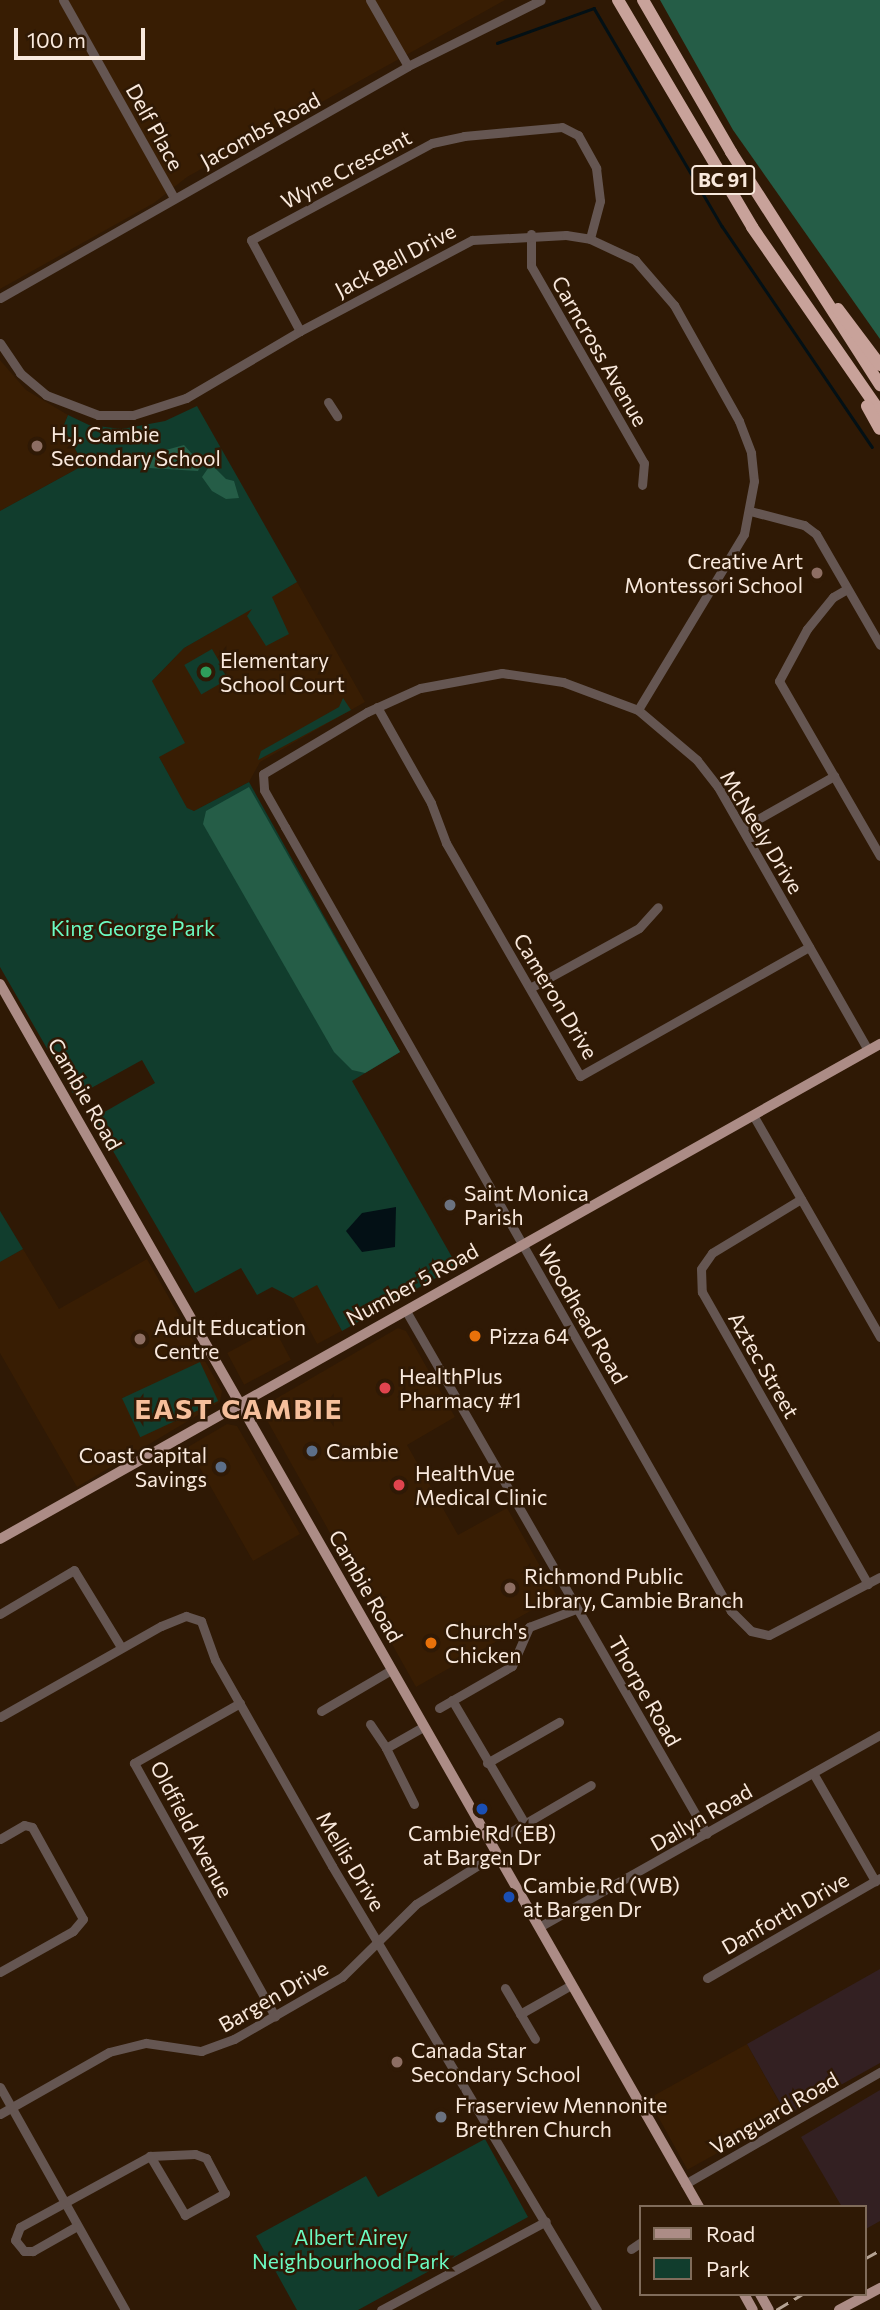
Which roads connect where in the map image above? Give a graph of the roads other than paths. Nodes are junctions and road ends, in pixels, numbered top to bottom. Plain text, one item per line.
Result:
1 (63, 0) edge
2 (370, 0) edge
3 (541, 0) edge
4 (618, 0) edge
5 (643, 0) edge
6 (408, 66) junction
7 (174, 198) junction
8 (530, 234) junction
9 (590, 239) junction
10 (815, 281) junction
11 (0, 298) edge
12 (300, 331) junction
13 (0, 342) edge
14 (839, 354) junction
15 (880, 365) edge
16 (880, 385) edge
17 (328, 402) dead end
18 (880, 412) edge
19 (337, 416) dead end
20 (880, 429) edge
21 (642, 485) dead end
22 (750, 511) junction
23 (847, 589) junction
24 (880, 645) edge
25 (377, 707) junction
26 (638, 710) junction
27 (262, 774) joint
28 (834, 776) junction
29 (743, 828) junction
30 (880, 856) edge
31 (658, 907) dead end
32 (809, 947) junction
33 (0, 984) edge
34 (530, 988) junction
35 (880, 1044) edge
36 (868, 1051) junction
37 (753, 1115) junction
38 (801, 1199) junction
39 (523, 1243) junction
40 (406, 1311) junction
41 (880, 1337) edge
42 (240, 1402) junction
43 (0, 1539) edge
44 (880, 1577) edge
45 (869, 1584) junction
46 (576, 1609) junction
47 (0, 1614) edge
48 (121, 1647) junction
49 (391, 1670) junction
50 (452, 1700) junction
51 (240, 1703) junction
52 (439, 1708) dead end
53 (321, 1711) dead end
54 (0, 1717) edge
55 (559, 1722) dead end
56 (370, 1724) dead end
57 (424, 1727) junction
58 (880, 1735) edge
59 (386, 1748) junction
60 (487, 1763) junction
61 (813, 1773) junction
62 (591, 1786) dead end
63 (414, 1804) dead end
64 (525, 1824) junction
65 (507, 1834) dead end
66 (707, 1834) junction
67 (0, 1839) edge
68 (496, 1854) junction
69 (878, 1880) edge
70 (539, 1927) junction
71 (378, 1942) junction
72 (0, 1972) edge
73 (707, 1978) dead end
74 (571, 1985) junction
75 (505, 1988) dead end
76 (520, 2014) junction
77 (275, 2016) junction
78 (534, 2039) dead end
79 (880, 2071) edge
80 (0, 2087) edge
81 (11, 2107) junction
82 (0, 2114) edge
83 (150, 2155) junction
84 (685, 2184) junction
85 (63, 2201) junction
86 (698, 2205) edge
87 (546, 2221) junction
88 (77, 2226) junction
89 (638, 2245) edge
90 (631, 2249) dead end
91 (865, 2296) edge
92 (125, 2310) edge
93 (380, 2310) edge
94 (598, 2310) edge
95 (839, 2310) edge

1 - 7 street, Delf Place
2 - 6 street
3 - 6 street, Jacombs Road
4 - 14 highway, BC 91
5 - 10 highway, BC 91
6 - 7 street, Jacombs Road
7 - 11 street, Jacombs Road
8 - 9 street, Jack Bell Drive
8 - 12 street, Jack Bell Drive
8 - 21 street, Carncross Avenue
9 - 12 street, Wyne Crescent
9 - 22 street, Jack Bell Drive
10 - 15 highway
10 - 16 highway, BC 91
12 - 13 street, Jack Bell Drive
14 - 18 highway, BC 91
14 - 20 highway
17 - 19 street
22 - 23 street
22 - 26 street, Jack Bell Drive
23 - 24 street
23 - 28 street
25 - 26 street, McNeely Drive
25 - 27 street, McNeely Drive
25 - 34 street, Cameron Drive
26 - 29 street, McNeely Drive
27 - 39 street, Woodhead Road
28 - 29 street
28 - 30 street
29 - 32 street, McNeely Drive
31 - 34 street
32 - 34 street, Cameron Drive
32 - 36 street, McNeely Drive
33 - 42 main road, Cambie Road
35 - 36 main road, Number 5 Road
36 - 37 main road, Number 5 Road
37 - 38 street
37 - 39 main road, Number 5 Road
38 - 41 street
38 - 45 street, Aztec Street
39 - 40 main road, Number 5 Road
39 - 45 street, Woodhead Road
40 - 42 main road, Number 5 Road
40 - 46 street, Thorpe Road
42 - 43 main road, Number 5 Road
42 - 49 main road, Cambie Road
44 - 45 street, Woodhead Road
46 - 50 street
46 - 66 street, Thorpe Road
47 - 48 street
48 - 51 street, Mellis Drive
48 - 54 street, Mellis Drive
49 - 53 street
49 - 57 main road, Cambie Road
50 - 52 street
50 - 60 street
51 - 71 street, Mellis Drive
51 - 77 street, Oldfield Avenue
55 - 60 street
56 - 59 street
57 - 59 street
57 - 68 main road, Cambie Road
58 - 61 street, Dallyn Road
59 - 63 street
60 - 64 street
61 - 66 street, Dallyn Road
61 - 69 street
62 - 64 street
64 - 65 street
66 - 70 street, Dallyn Road
67 - 72 street
68 - 70 main road, Cambie Road
68 - 71 street, Bargen Drive
69 - 73 street, Danforth Drive
70 - 74 main road, Cambie Road
71 - 77 street, Bargen Drive
71 - 87 street, Mellis Drive
74 - 76 street
74 - 84 main road, Cambie Road
75 - 76 street
76 - 78 street
77 - 81 street, Bargen Drive
79 - 84 street, Vanguard Road
80 - 81 street
81 - 82 street, Bargen Drive
81 - 85 street
83 - 83 street
83 - 85 street
84 - 86 main road, Cambie Road
85 - 88 street
85 - 88 street
87 - 93 street
87 - 94 street, Mellis Drive
88 - 92 street
89 - 90 street
91 - 95 main road

